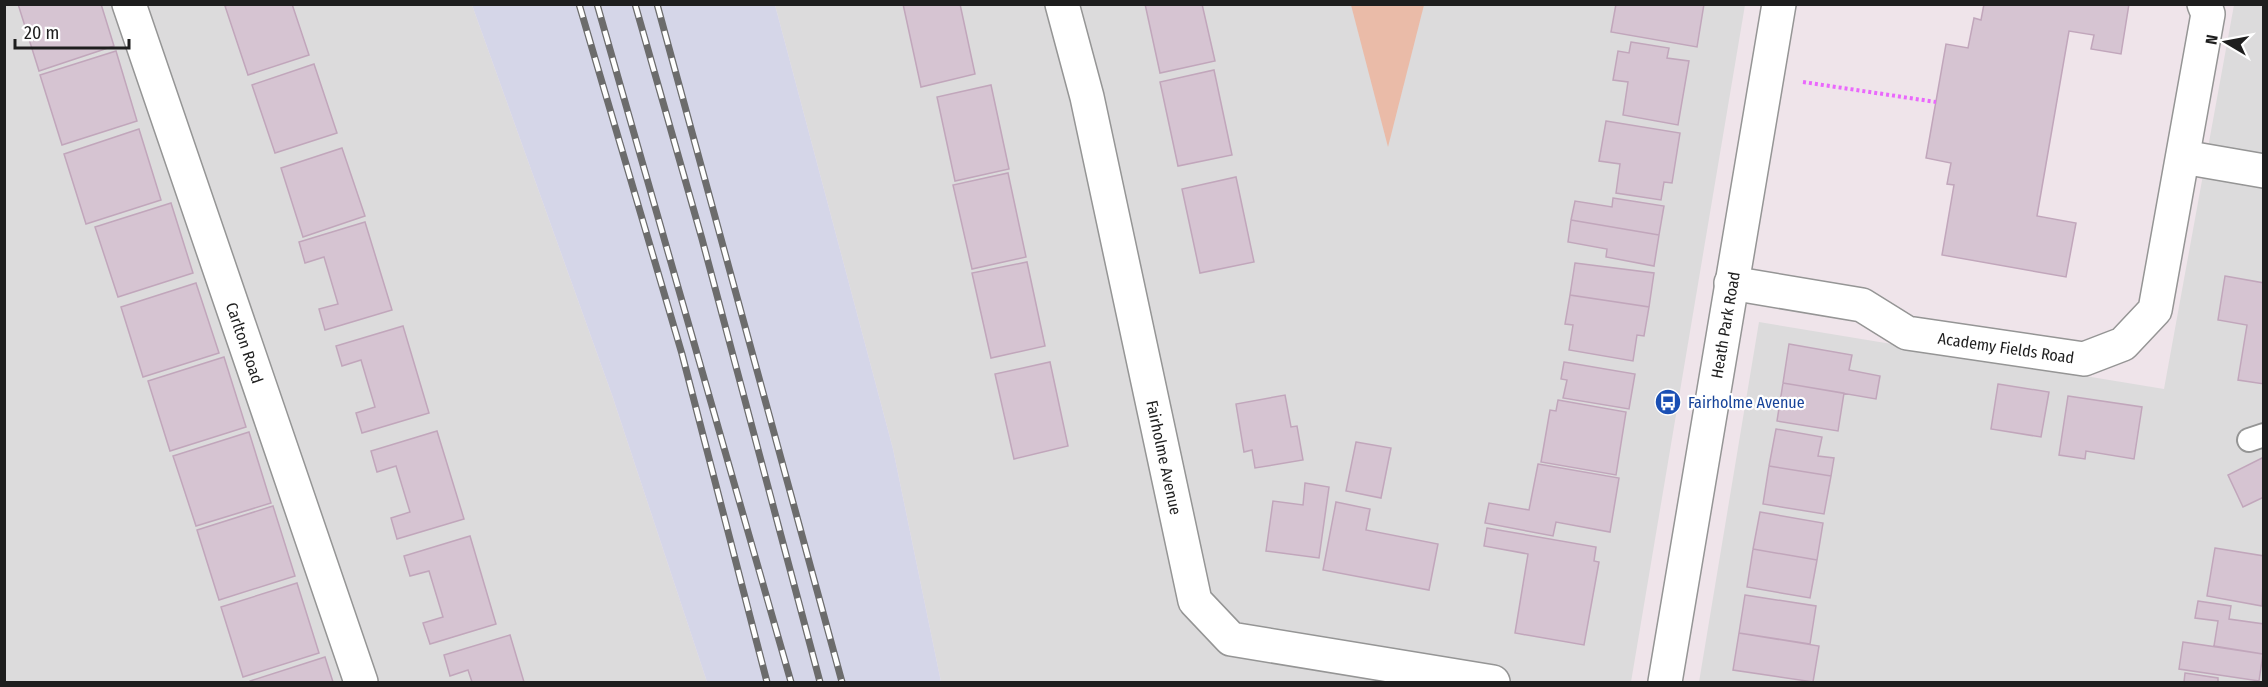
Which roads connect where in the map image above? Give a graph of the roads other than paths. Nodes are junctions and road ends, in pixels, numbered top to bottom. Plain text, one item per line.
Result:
1 (129, 4) edge
2 (1062, 4) edge
3 (1779, 4) edge
4 (2204, 4) edge
5 (2183, 157) junction
6 (2264, 171) edge
7 (1731, 283) junction
8 (361, 682) edge
9 (1493, 682) edge
10 (1665, 682) edge

1 - 8 street, Carlton Road
2 - 9 street, Fairholme Avenue
3 - 7 street, Heath Park Road
4 - 5 street, Academy Fields Road
5 - 6 street
5 - 7 street, Academy Fields Road
7 - 10 street, Heath Park Road

